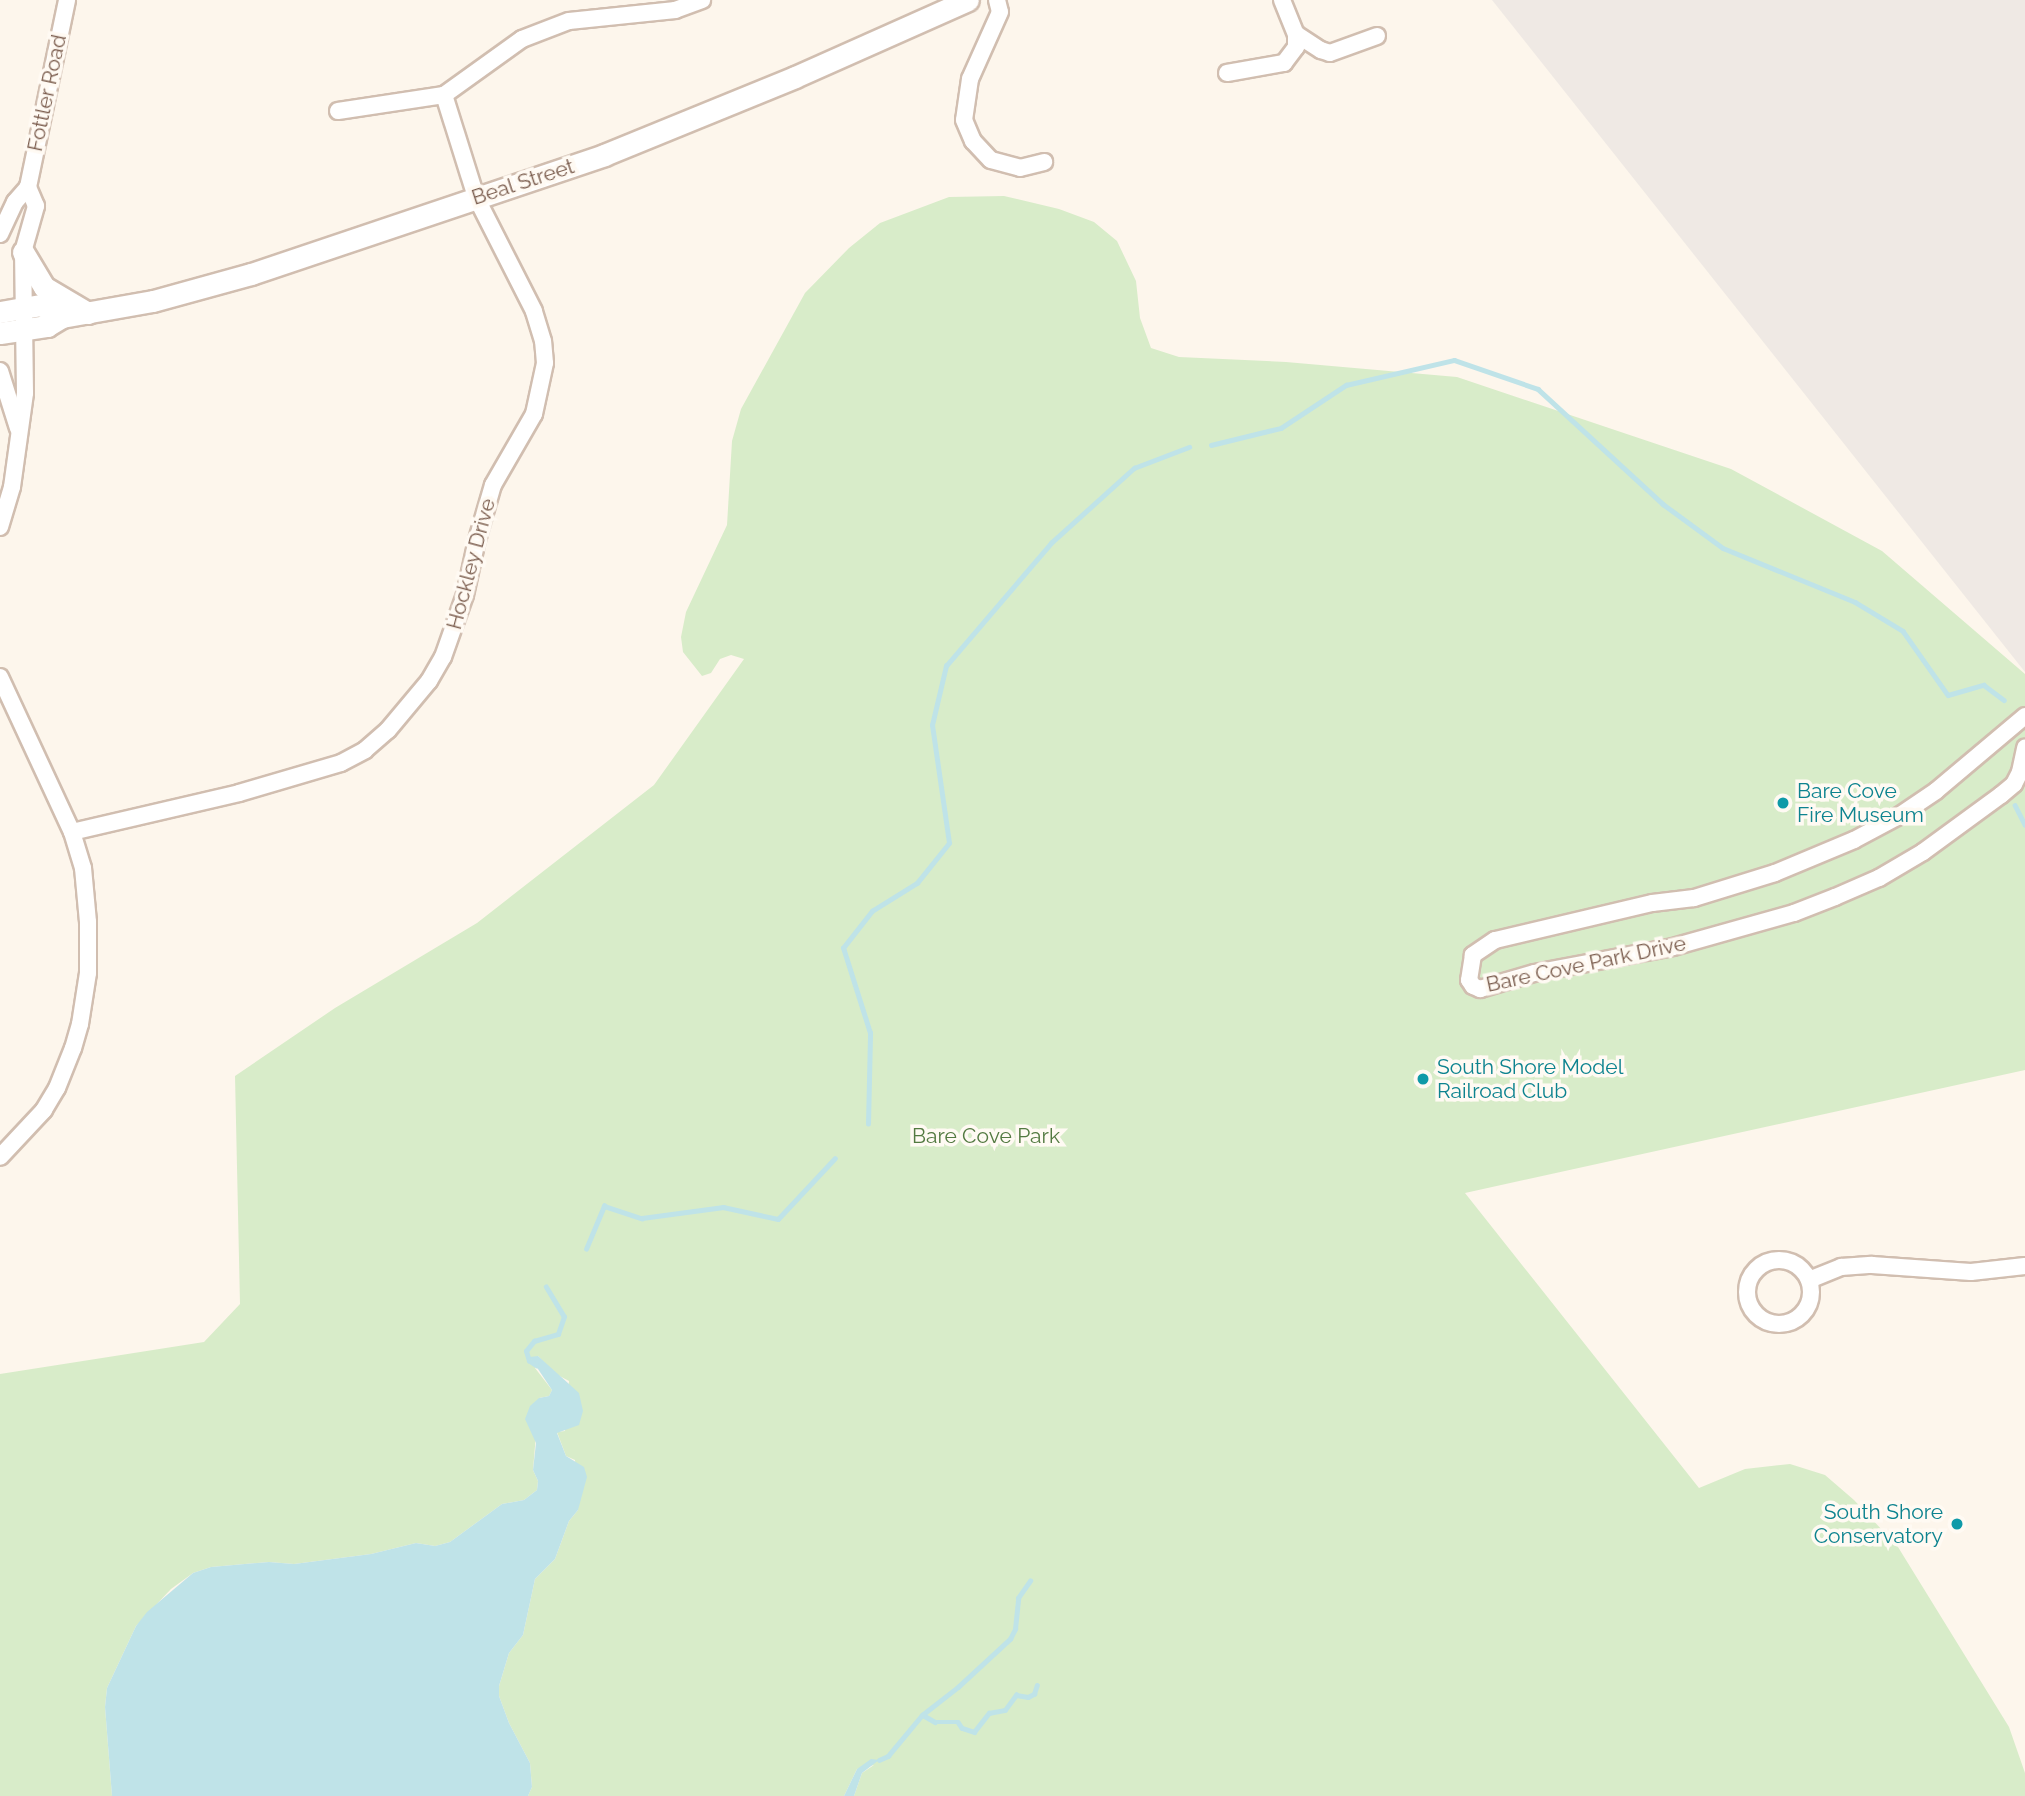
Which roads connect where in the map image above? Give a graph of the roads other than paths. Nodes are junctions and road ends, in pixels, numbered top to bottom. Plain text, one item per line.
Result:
1 (66, 0) edge
2 (702, 0) edge
3 (968, 0) edge
4 (997, 0) edge
5 (1282, 0) edge
6 (1296, 34) junction
7 (1377, 36) dead end
8 (1227, 73) dead end
9 (444, 95) junction
10 (338, 111) dead end
11 (1044, 162) dead end
12 (28, 187) junction
13 (476, 197) junction
14 (0, 234) edge
15 (23, 252) junction
16 (0, 313) edge
17 (88, 313) junction
18 (24, 318) junction
19 (0, 333) edge
20 (0, 371) edge
21 (19, 433) junction
22 (0, 527) edge
23 (0, 677) edge
24 (2025, 716) edge
25 (2025, 748) edge
26 (72, 832) junction
27 (0, 1157) edge
28 (2025, 1266) edge
29 (1810, 1280) junction

1 - 12 street, Fottler Road
2 - 9 street
3 - 13 street, Beal Street
4 - 11 street
5 - 6 street
6 - 7 street
6 - 8 street
9 - 10 street
9 - 13 street, Hockley Drive
12 - 14 street, Fottler Road
12 - 15 street, Fottler Road
13 - 17 street, Beal Street
13 - 26 street, Hockley Drive
15 - 17 street
15 - 18 street, Fottler Road
16 - 18 street, Beal Street
17 - 18 street, Beal Street
18 - 19 street, Beal Street
18 - 21 street, Fottler Road
20 - 21 street
21 - 22 street, Fottler Road
23 - 26 street
24 - 25 street, Bare Cove Park Drive
26 - 27 street
28 - 29 street
29 - 29 street

